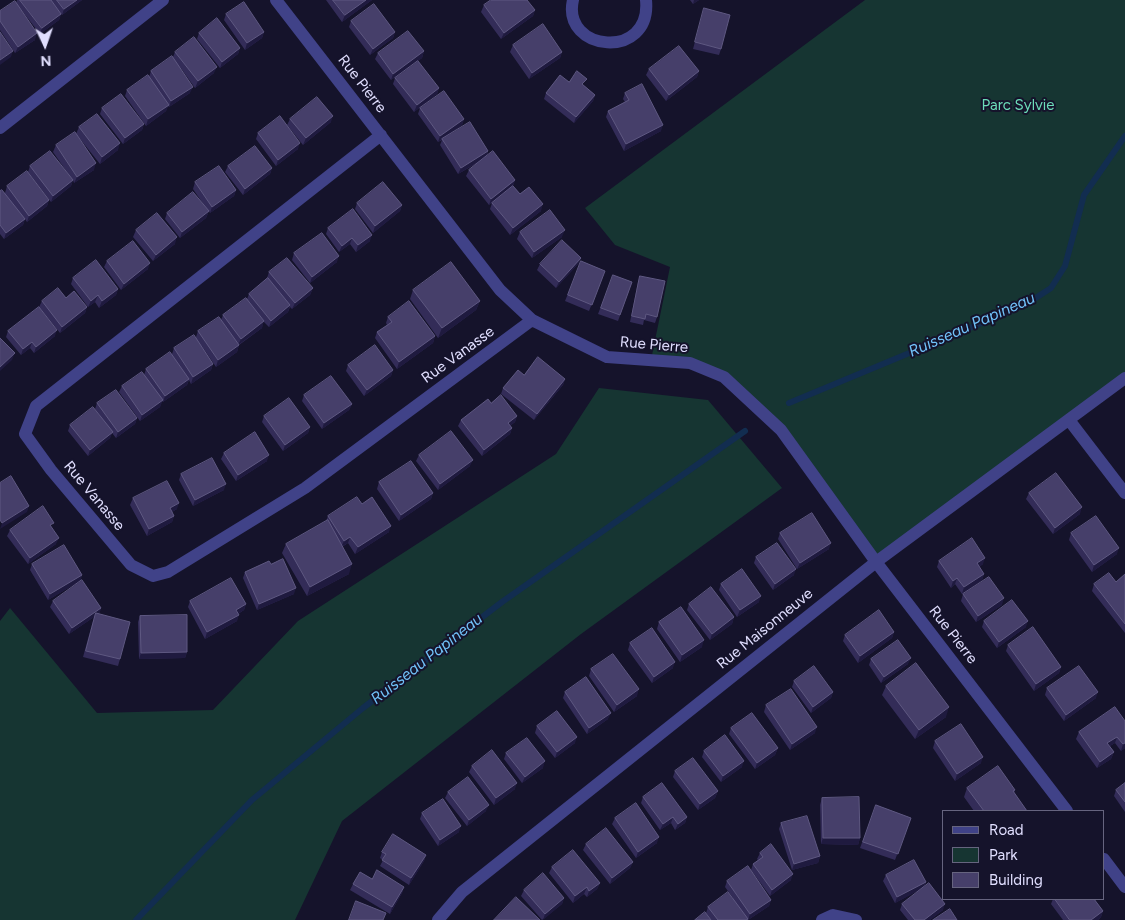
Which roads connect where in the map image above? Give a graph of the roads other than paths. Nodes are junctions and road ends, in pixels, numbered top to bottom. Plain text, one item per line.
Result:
1 (163, 0) edge
2 (276, 0) edge
3 (573, 0) edge
4 (646, 0) edge
5 (0, 128) edge
6 (381, 136) junction
7 (532, 320) junction
8 (1125, 378) edge
9 (1069, 420) junction
10 (1125, 493) edge
11 (876, 562) junction
12 (1066, 810) edge
13 (1105, 860) edge
14 (1125, 886) edge
15 (438, 920) edge
16 (822, 920) edge
17 (856, 920) edge

1 - 5 street
2 - 6 street, Rue Pierre
3 - 4 street
6 - 7 street, Rue Pierre
6 - 7 street, Rue Vanasse
7 - 11 street, Rue Pierre
8 - 9 street, Rue Maisonneuve
9 - 10 street
9 - 11 street, Rue Maisonneuve
11 - 12 street, Rue Pierre
11 - 15 street, Rue Maisonneuve
13 - 14 street
16 - 17 street

